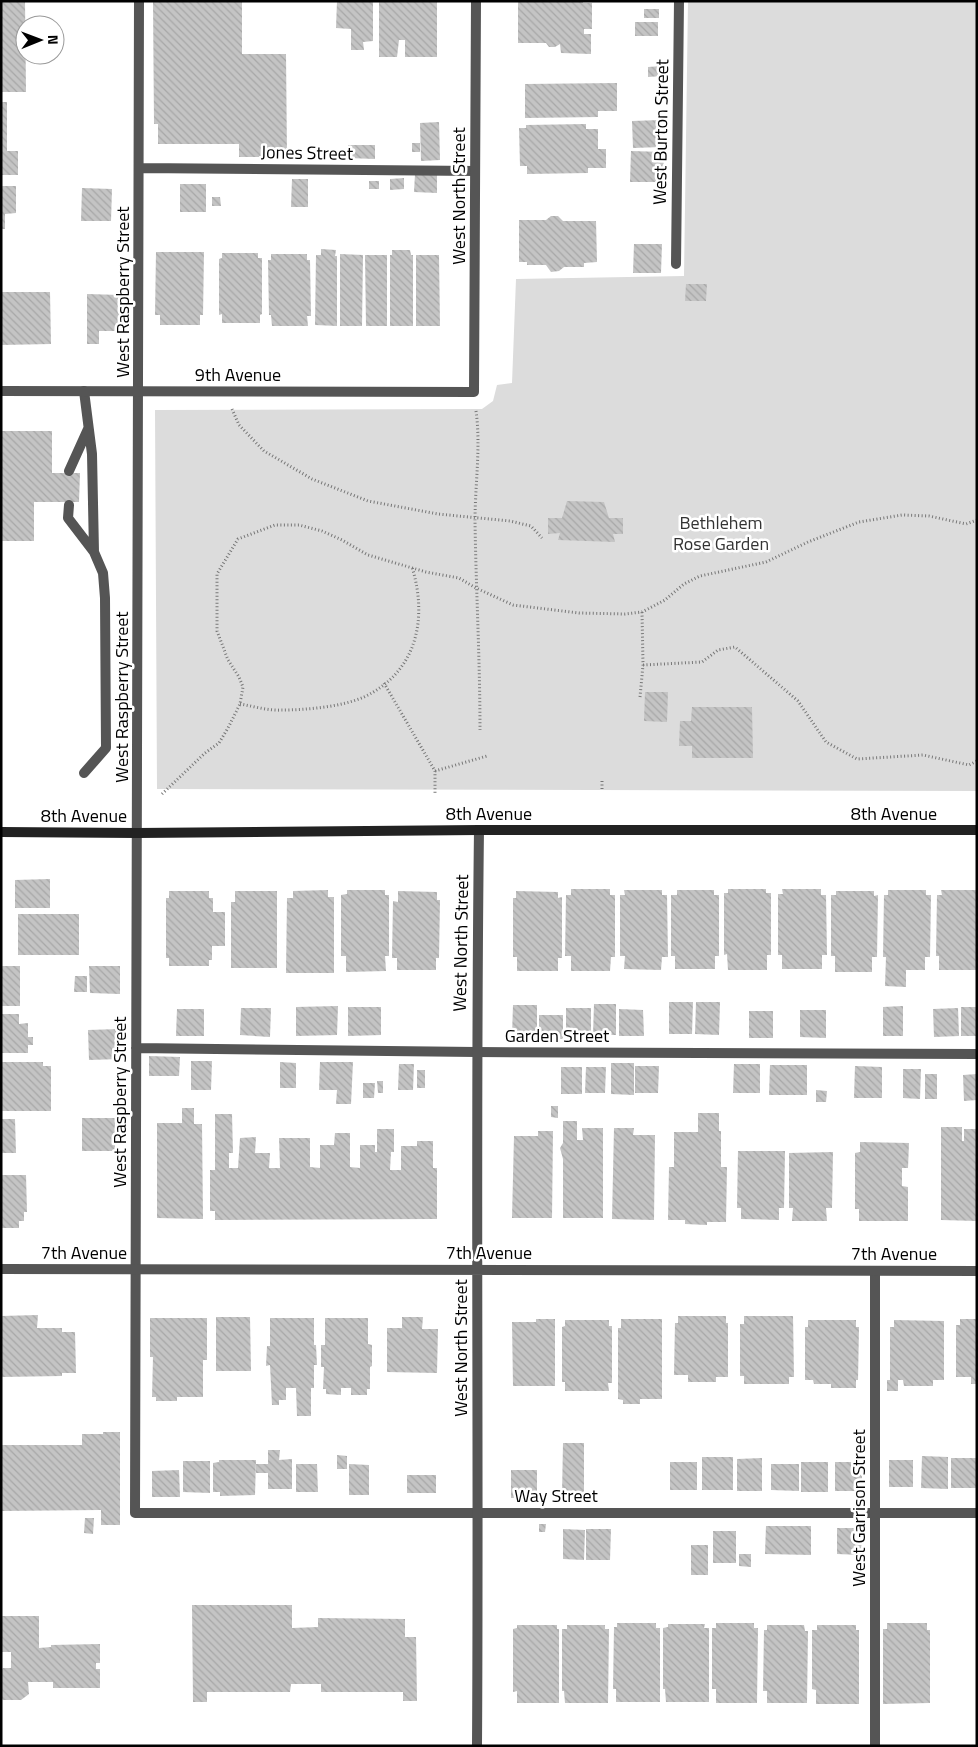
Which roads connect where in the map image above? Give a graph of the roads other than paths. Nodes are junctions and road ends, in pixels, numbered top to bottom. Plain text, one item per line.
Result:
1 (139, 1) edge
2 (476, 1) edge
3 (679, 1) edge
4 (139, 168) junction
5 (475, 171) junction
6 (676, 264) dead end
7 (1, 391) edge
8 (84, 391) junction
9 (139, 391) junction
10 (474, 392) joint
11 (88, 428) junction
12 (68, 471) dead end
13 (69, 505) dead end
14 (94, 552) junction
15 (84, 773) dead end
16 (479, 830) junction
17 (977, 830) edge
18 (1, 832) edge
19 (137, 833) junction
20 (136, 1048) junction
21 (476, 1052) junction
22 (977, 1054) edge
23 (1, 1269) edge
24 (477, 1269) junction
25 (136, 1270) junction
26 (875, 1271) junction
27 (977, 1271) edge
28 (478, 1512) junction
29 (135, 1513) joint
30 (875, 1513) junction
31 (977, 1513) edge
32 (477, 1746) edge
33 (875, 1746) edge

1 - 4 street, West Raspberry Street
2 - 5 street, West North Street
3 - 6 street, West Burton Street
4 - 5 street, Jones Street
4 - 9 street, West Raspberry Street
5 - 10 street, West North Street
7 - 8 street, 9th Avenue
8 - 9 street, 9th Avenue
8 - 11 street
9 - 10 street, 9th Avenue
9 - 19 street, West Raspberry Street
11 - 12 street
11 - 14 street
13 - 14 street
14 - 15 street
16 - 17 main road, 8th Avenue
16 - 19 main road, 8th Avenue
16 - 21 street, West North Street
18 - 19 main road, 8th Avenue
19 - 20 street, West Raspberry Street
20 - 21 street, Garden Street
20 - 25 street, West Raspberry Street
21 - 22 street, Garden Street
21 - 24 street, West North Street
23 - 25 street, 7th Avenue
24 - 25 street, 7th Avenue
24 - 26 street, 7th Avenue
24 - 28 street, West North Street
25 - 29 street, West Raspberry Street
26 - 27 street, 7th Avenue
26 - 30 street, West Garrison Street
28 - 29 street, Way Street
28 - 30 street, Way Street
28 - 32 street, West North Street
30 - 31 street, Way Street
30 - 33 street, West Garrison Street

